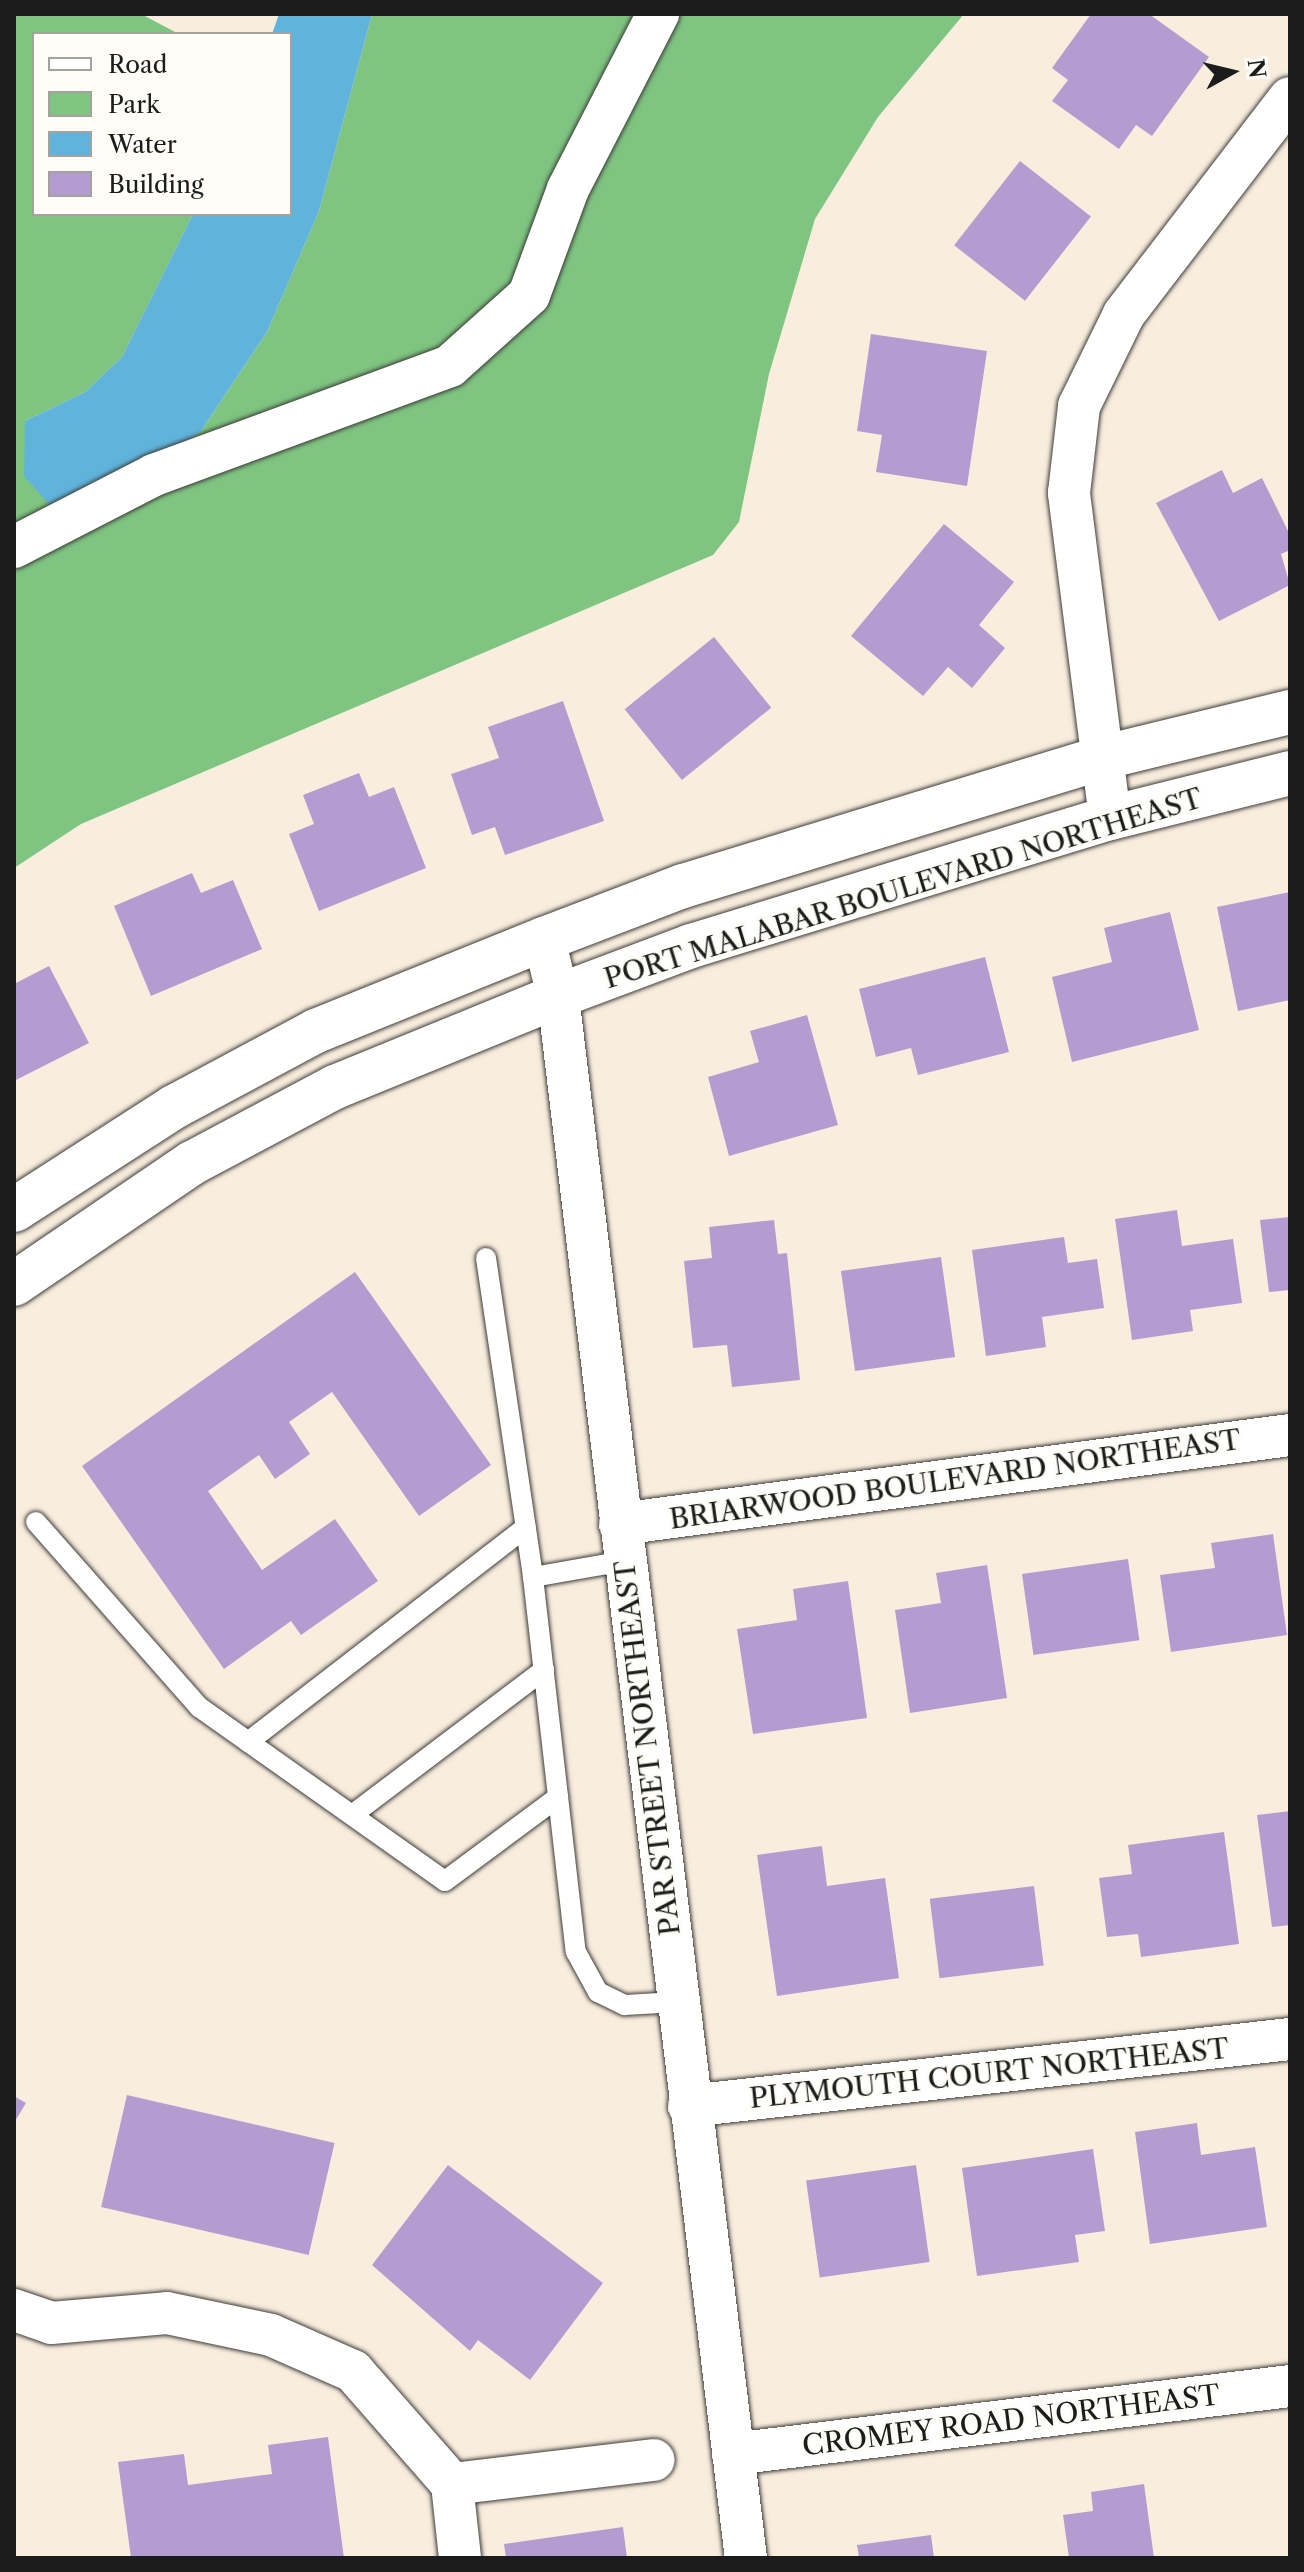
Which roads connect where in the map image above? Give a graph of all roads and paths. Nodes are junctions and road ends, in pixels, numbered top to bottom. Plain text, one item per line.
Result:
1 (658, 14) edge
2 (1290, 98) edge
3 (14, 547) edge
4 (1290, 712) edge
5 (1101, 758) junction
6 (1290, 773) edge
7 (1110, 818) junction
8 (544, 939) junction
9 (558, 996) junction
10 (14, 1210) edge
11 (486, 1258) dead end
12 (14, 1284) edge
13 (1290, 1435) edge
14 (36, 1522) dead end
15 (526, 1527) junction
16 (622, 1542) junction
17 (533, 1577) junction
18 (544, 1670) junction
19 (248, 1742) junction
20 (558, 1797) junction
21 (352, 1815) junction
22 (677, 2002) junction
23 (1290, 2039) edge
24 (689, 2106) junction
25 (14, 2310) edge
26 (1290, 2386) edge
27 (733, 2454) junction
28 (654, 2460) dead end
29 (452, 2484) junction
30 (460, 2558) edge
31 (746, 2558) edge

1 - 3 street
2 - 5 street
4 - 5 street
5 - 7 street
5 - 8 street
6 - 7 street, PORT MALABAR BOULEVARD NORTHEAST
7 - 9 street, PORT MALABAR BOULEVARD NORTHEAST
8 - 9 street, PAR STREET NORTHEAST
8 - 10 street
9 - 12 street, PORT MALABAR BOULEVARD NORTHEAST
9 - 16 street, PAR STREET NORTHEAST
11 - 15 lane
13 - 16 street, BRIARWOOD BOULEVARD NORTHEAST
14 - 19 lane
15 - 17 lane
15 - 19 lane
16 - 17 lane
16 - 22 street, PAR STREET NORTHEAST
17 - 18 lane
18 - 20 lane
18 - 21 lane
19 - 21 lane
20 - 21 lane
20 - 22 lane
22 - 24 street, PAR STREET NORTHEAST
23 - 24 street, PLYMOUTH COURT NORTHEAST
24 - 27 street, PAR STREET NORTHEAST
25 - 29 street
26 - 27 street, CROMEY ROAD NORTHEAST
27 - 31 street, PAR STREET NORTHEAST
28 - 29 street
29 - 30 street

